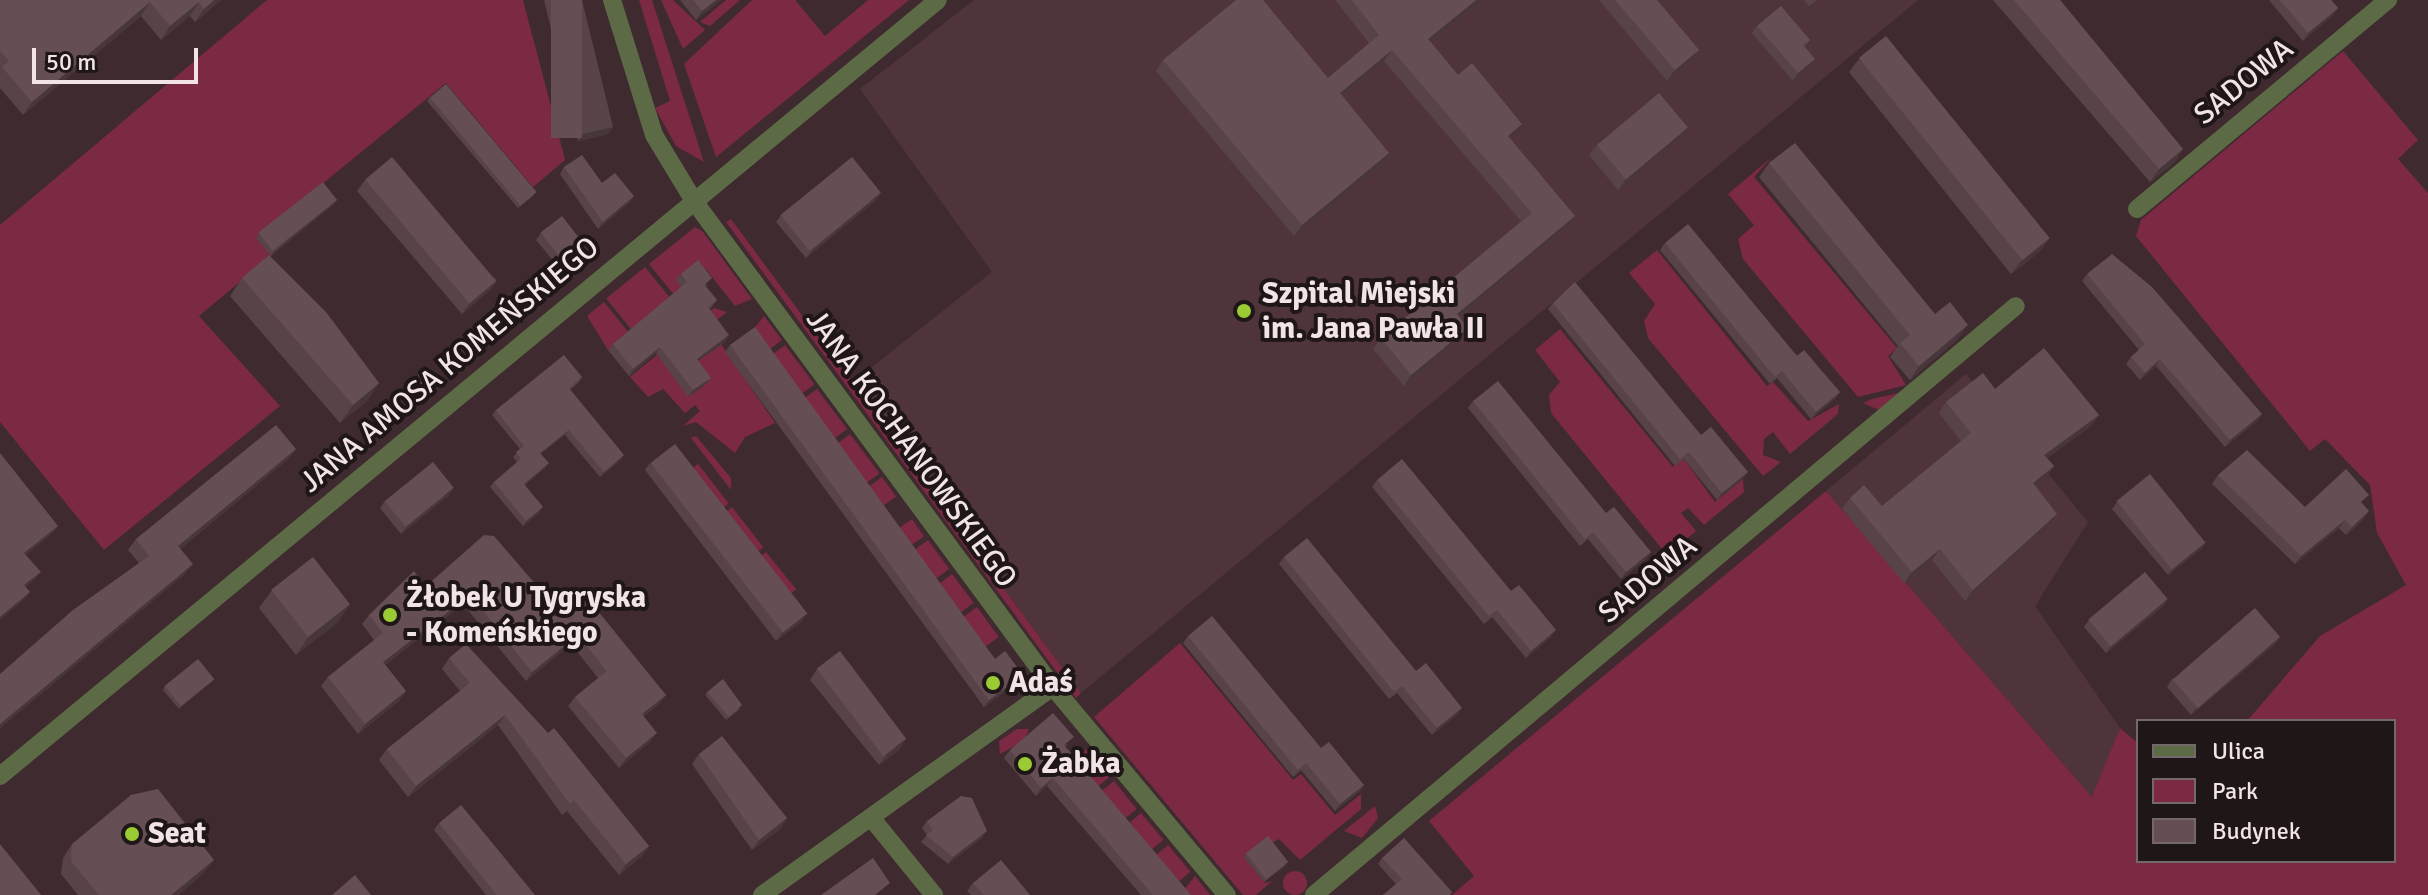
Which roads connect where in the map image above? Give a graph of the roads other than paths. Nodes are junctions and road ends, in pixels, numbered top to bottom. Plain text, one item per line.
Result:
1 (612, 0) edge
2 (938, 0) edge
3 (2388, 0) edge
4 (694, 201) junction
5 (2137, 209) dead end
6 (2016, 306) dead end
7 (1053, 687) junction
8 (0, 776) edge
9 (873, 820) junction
10 (762, 895) edge
11 (934, 895) edge
12 (1227, 895) edge
13 (1314, 895) edge

1 - 4 street, JANA KOCHANOWSKIEGO
2 - 4 street, JANA AMOSA KOMEŃSKIEGO
3 - 5 street, SADOWA
4 - 7 street, JANA KOCHANOWSKIEGO
4 - 8 street, JANA AMOSA KOMEŃSKIEGO
6 - 13 street, SADOWA
7 - 9 street
7 - 12 street, JANA KOCHANOWSKIEGO
9 - 10 street
9 - 11 street

